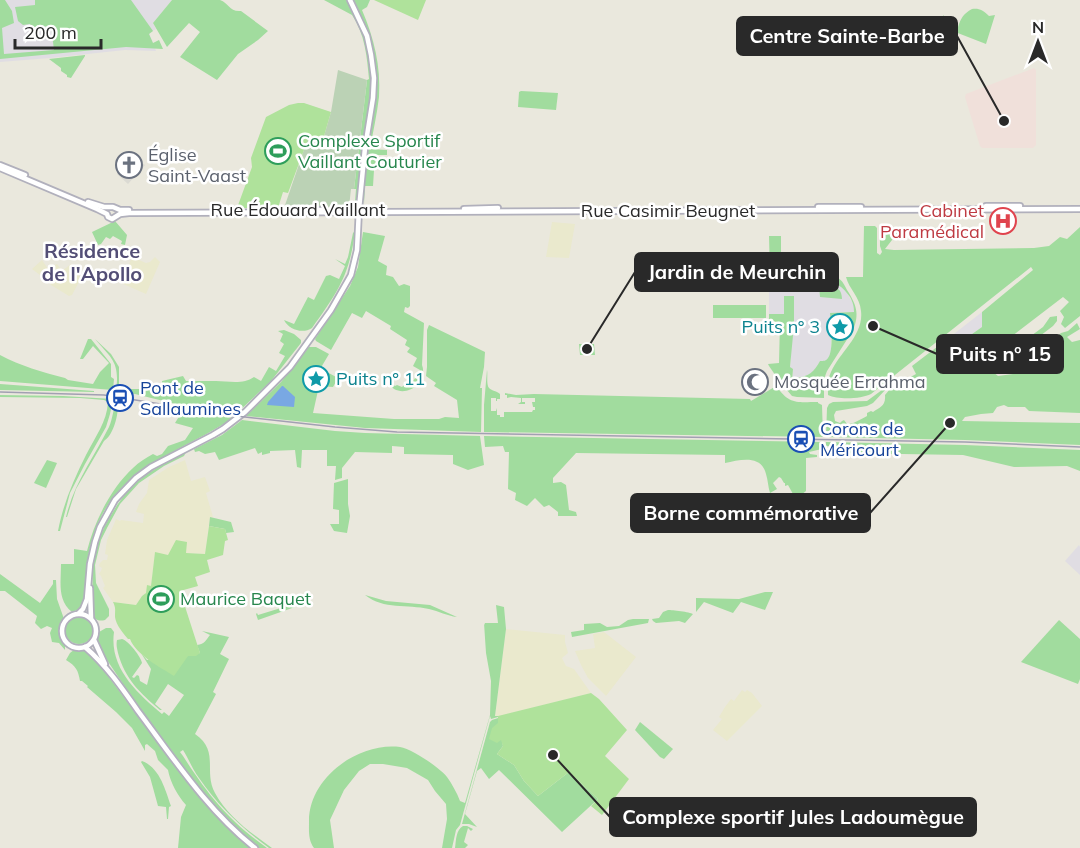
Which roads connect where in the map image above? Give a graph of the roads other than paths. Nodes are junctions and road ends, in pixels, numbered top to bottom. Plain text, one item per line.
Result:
1 (349, 0) edge
2 (0, 166) edge
3 (110, 208) junction
4 (1080, 208) edge
5 (478, 210) junction
6 (359, 211) junction
7 (118, 212) junction
8 (107, 213) junction
9 (88, 583) junction
10 (79, 613) junction
11 (91, 618) junction
12 (94, 640) junction
13 (85, 647) junction
14 (108, 669) junction
15 (255, 848) edge

1 - 6 main road
2 - 3 main road
2 - 8 main road
3 - 7 main road
3 - 8 main road
4 - 5 main road, Rue Casimir Beugnet
4 - 5 main road, Rue Casimir Beugnet
5 - 6 main road, Rue Édouard Vaillant
6 - 7 main road, Rue Édouard Vaillant
6 - 9 main road
7 - 8 main road
9 - 10 main road
9 - 11 main road
10 - 11 main road
10 - 13 main road
11 - 12 main road
12 - 13 main road
12 - 14 main road
13 - 14 main road
14 - 15 main road

